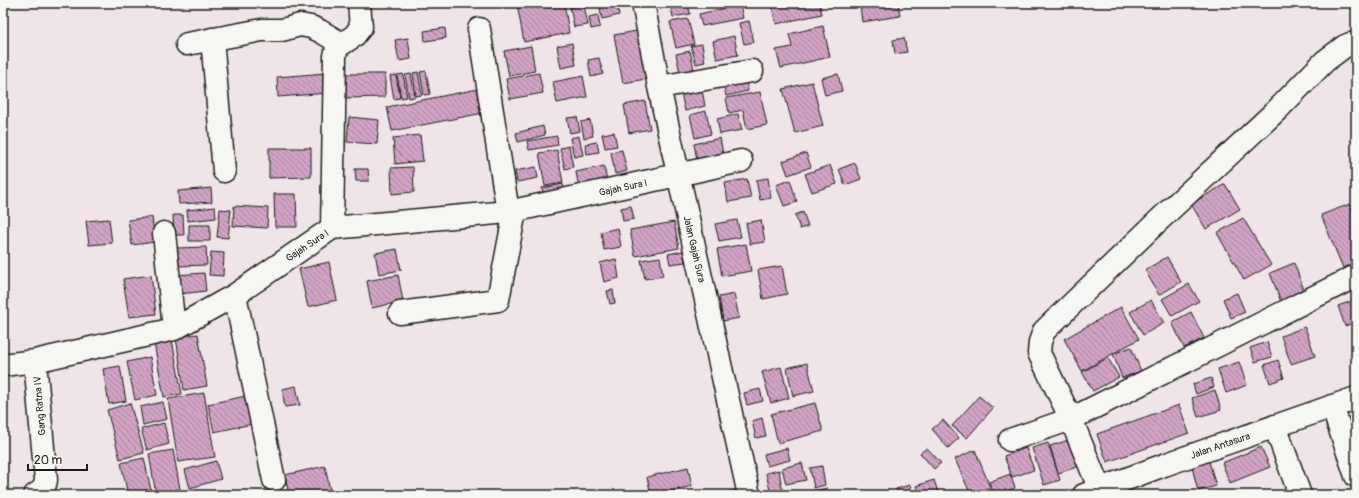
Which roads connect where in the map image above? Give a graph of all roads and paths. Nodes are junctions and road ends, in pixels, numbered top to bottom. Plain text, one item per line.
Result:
1 (359, 3) edge
2 (643, 3) edge
3 (479, 29) dead end
4 (212, 39) junction
5 (187, 44) dead end
6 (342, 44) junction
7 (1354, 49) edge
8 (752, 71) dead end
9 (659, 87) junction
10 (741, 161) dead end
11 (224, 171) dead end
12 (678, 175) junction
13 (511, 212) junction
14 (332, 228) junction
15 (164, 233) dead end
16 (1356, 276) edge
17 (235, 295) junction
18 (400, 313) dead end
19 (174, 329) junction
20 (35, 361) junction
21 (3, 366) edge
22 (1356, 398) edge
23 (1332, 406) junction
24 (1070, 419) junction
25 (1275, 426) junction
26 (1010, 440) dead end
27 (1356, 476) edge
28 (274, 480) dead end
29 (1092, 492) edge
30 (35, 495) edge
31 (749, 495) edge
32 (1300, 495) edge

1 - 6 street
2 - 9 street, Jalan Gajah Sura
3 - 13 street
4 - 5 street
4 - 6 street
4 - 11 street
6 - 14 street
7 - 24 street
8 - 9 street
9 - 12 street, Jalan Gajah Sura
10 - 12 street, Gajah Sura I
12 - 13 street, Gajah Sura I
12 - 31 street, Jalan Gajah Sura
13 - 14 street, Gajah Sura I
13 - 18 street
14 - 17 street, Gajah Sura I
15 - 19 street
16 - 24 street
17 - 19 street, Gajah Sura I
17 - 28 street
19 - 20 street, Gajah Sura I
20 - 21 street, Gajah Sura I
20 - 30 street, Gang Ratna IV
22 - 23 street, Jalan Antasura
23 - 25 street, Jalan Antasura
23 - 27 street
24 - 26 street
24 - 29 street
25 - 29 street, Jalan Antasura
25 - 32 street

